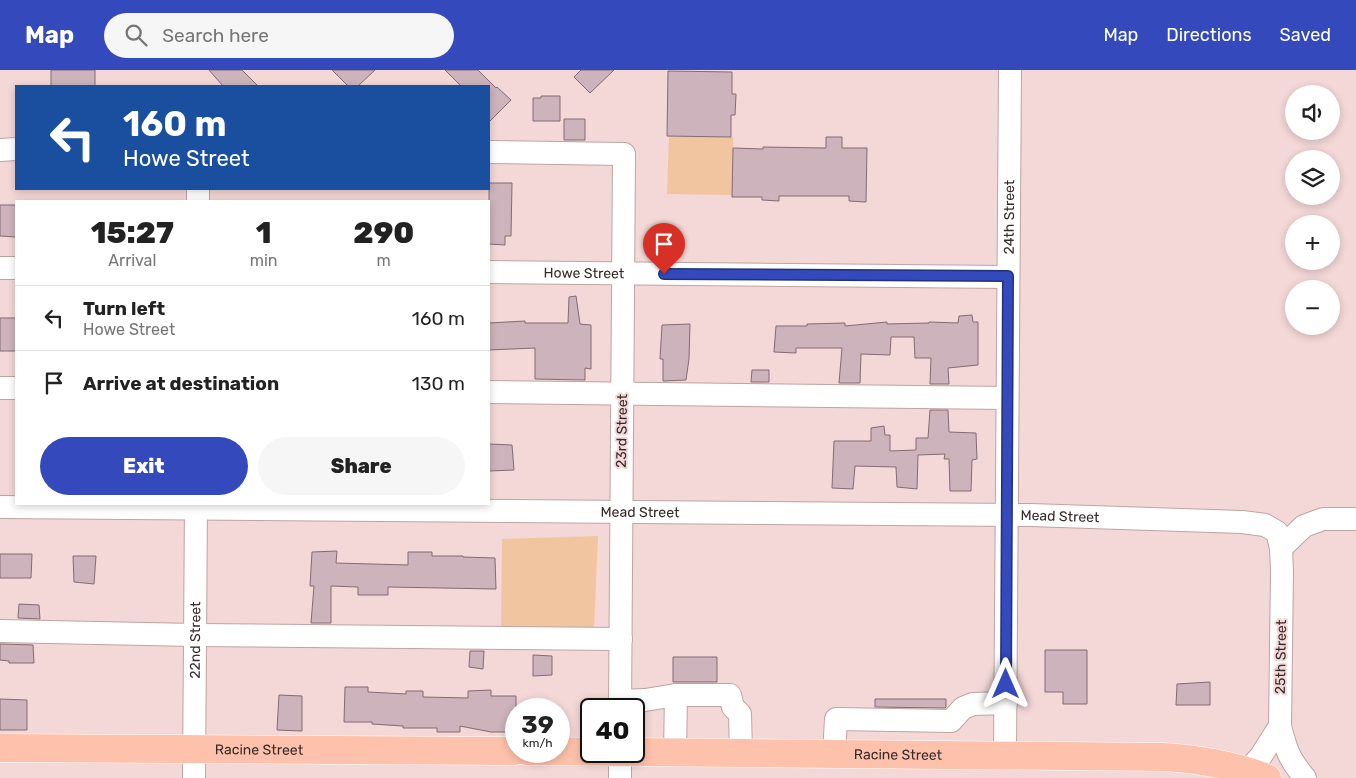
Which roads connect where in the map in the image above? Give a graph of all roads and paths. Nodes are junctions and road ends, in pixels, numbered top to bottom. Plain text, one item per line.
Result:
1 (1010, 70) edge
2 (0, 150) edge
3 (15, 150) edge
4 (490, 152) edge
5 (0, 268) edge
6 (15, 268) edge
7 (490, 272) edge
8 (623, 273) junction
9 (1008, 276) junction
10 (0, 388) edge
11 (15, 388) edge
12 (490, 392) edge
13 (622, 393) junction
14 (1007, 398) junction
15 (196, 506) edge
16 (0, 507) edge
17 (621, 512) junction
18 (1006, 516) junction
19 (1356, 519) edge
20 (1279, 540) junction
21 (0, 631) edge
22 (195, 635) junction
23 (621, 640) junction
24 (676, 695) junction
25 (620, 698) edge
26 (645, 700) edge
27 (1006, 703) junction
28 (951, 721) junction
29 (1280, 726) junction
30 (0, 748) edge
31 (194, 748) junction
32 (505, 751) edge
33 (675, 753) junction
34 (741, 753) junction
35 (834, 754) junction
36 (951, 755) junction
37 (1006, 755) junction
38 (645, 757) edge
39 (1257, 774) edge
40 (194, 778) edge
41 (1305, 778) edge

1 - 9 street, 24th Street
2 - 3 street
4 - 8 street, 23rd Street
5 - 6 street
7 - 8 street, Howe Street
8 - 9 street, Howe Street
8 - 13 street, 23rd Street
9 - 14 street, 24th Street
10 - 11 street
12 - 13 street
13 - 14 street
13 - 17 street, 23rd Street
14 - 18 street, 24th Street
15 - 16 street, Mead Street
15 - 17 street, Mead Street
15 - 22 street, 22nd Street
17 - 18 street, Mead Street
17 - 23 street, 23rd Street
18 - 20 street, Mead Street
18 - 27 street, 24th Street
19 - 20 street
20 - 29 street, 25th Street
21 - 22 street
22 - 23 street
22 - 31 street, 22nd Street
23 - 25 street, 23rd Street
24 - 26 street
24 - 33 street
24 - 34 street
27 - 28 street
27 - 37 street, 24th Street
28 - 35 street
28 - 36 street
29 - 39 street
29 - 41 street
30 - 31 main road, Racine Street
31 - 32 main road, Racine Street
31 - 40 street, 22nd Street
33 - 34 main road, Racine Street
33 - 38 main road, Racine Street
34 - 35 main road, Racine Street
35 - 36 main road, Racine Street
36 - 37 main road, Racine Street
37 - 39 main road, Racine Street

